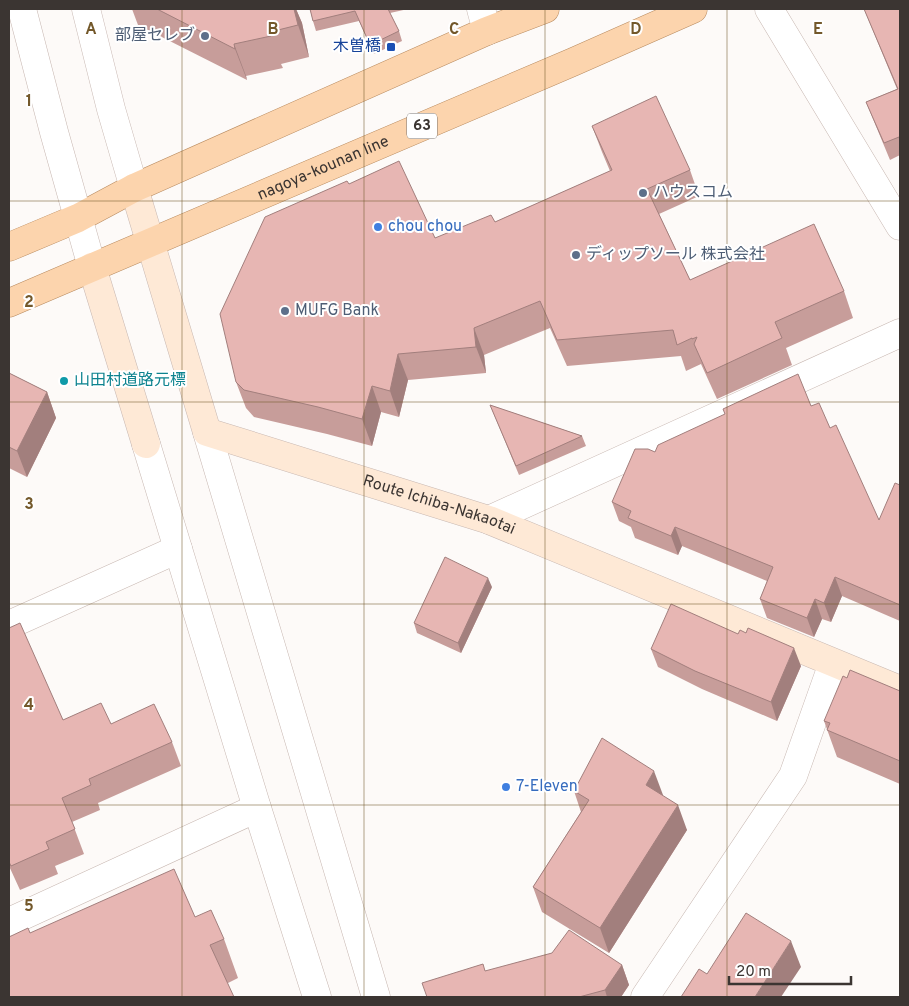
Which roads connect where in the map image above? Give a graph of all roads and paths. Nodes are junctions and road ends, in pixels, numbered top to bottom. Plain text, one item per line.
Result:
1 (22, 9) edge
2 (86, 9) edge
3 (545, 9) edge
4 (693, 9) edge
5 (769, 9) edge
6 (484, 20) edge
7 (134, 188) junction
8 (78, 218) junction
9 (900, 226) edge
10 (150, 242) junction
11 (9, 247) edge
12 (92, 267) junction
13 (9, 303) edge
14 (900, 333) edge
15 (207, 432) junction
16 (146, 444) joint
17 (489, 520) junction
18 (178, 549) junction
19 (9, 625) edge
20 (833, 663) junction
21 (900, 690) edge
22 (256, 808) junction
23 (9, 922) edge
24 (317, 997) edge
25 (376, 997) edge
26 (645, 997) edge

1 - 8 street
2 - 7 street
3 - 6 main road
4 - 10 main road, nagoya-kounan line / 63
5 - 9 street
6 - 7 main road
7 - 8 main road
7 - 10 main road
8 - 11 main road
8 - 12 street
10 - 12 main road, nagoya-kounan line / 63
10 - 15 main road
12 - 13 main road, nagoya-kounan line / 63
12 - 16 main road
14 - 17 street
15 - 17 main road, Route Ichiba-Nakaotai
15 - 25 street
16 - 18 street
17 - 20 main road, Route Ichiba-Nakaotai
18 - 19 street
18 - 22 street
20 - 21 main road, Route Ichiba-Nakaotai
20 - 26 street
22 - 23 street
22 - 24 street

